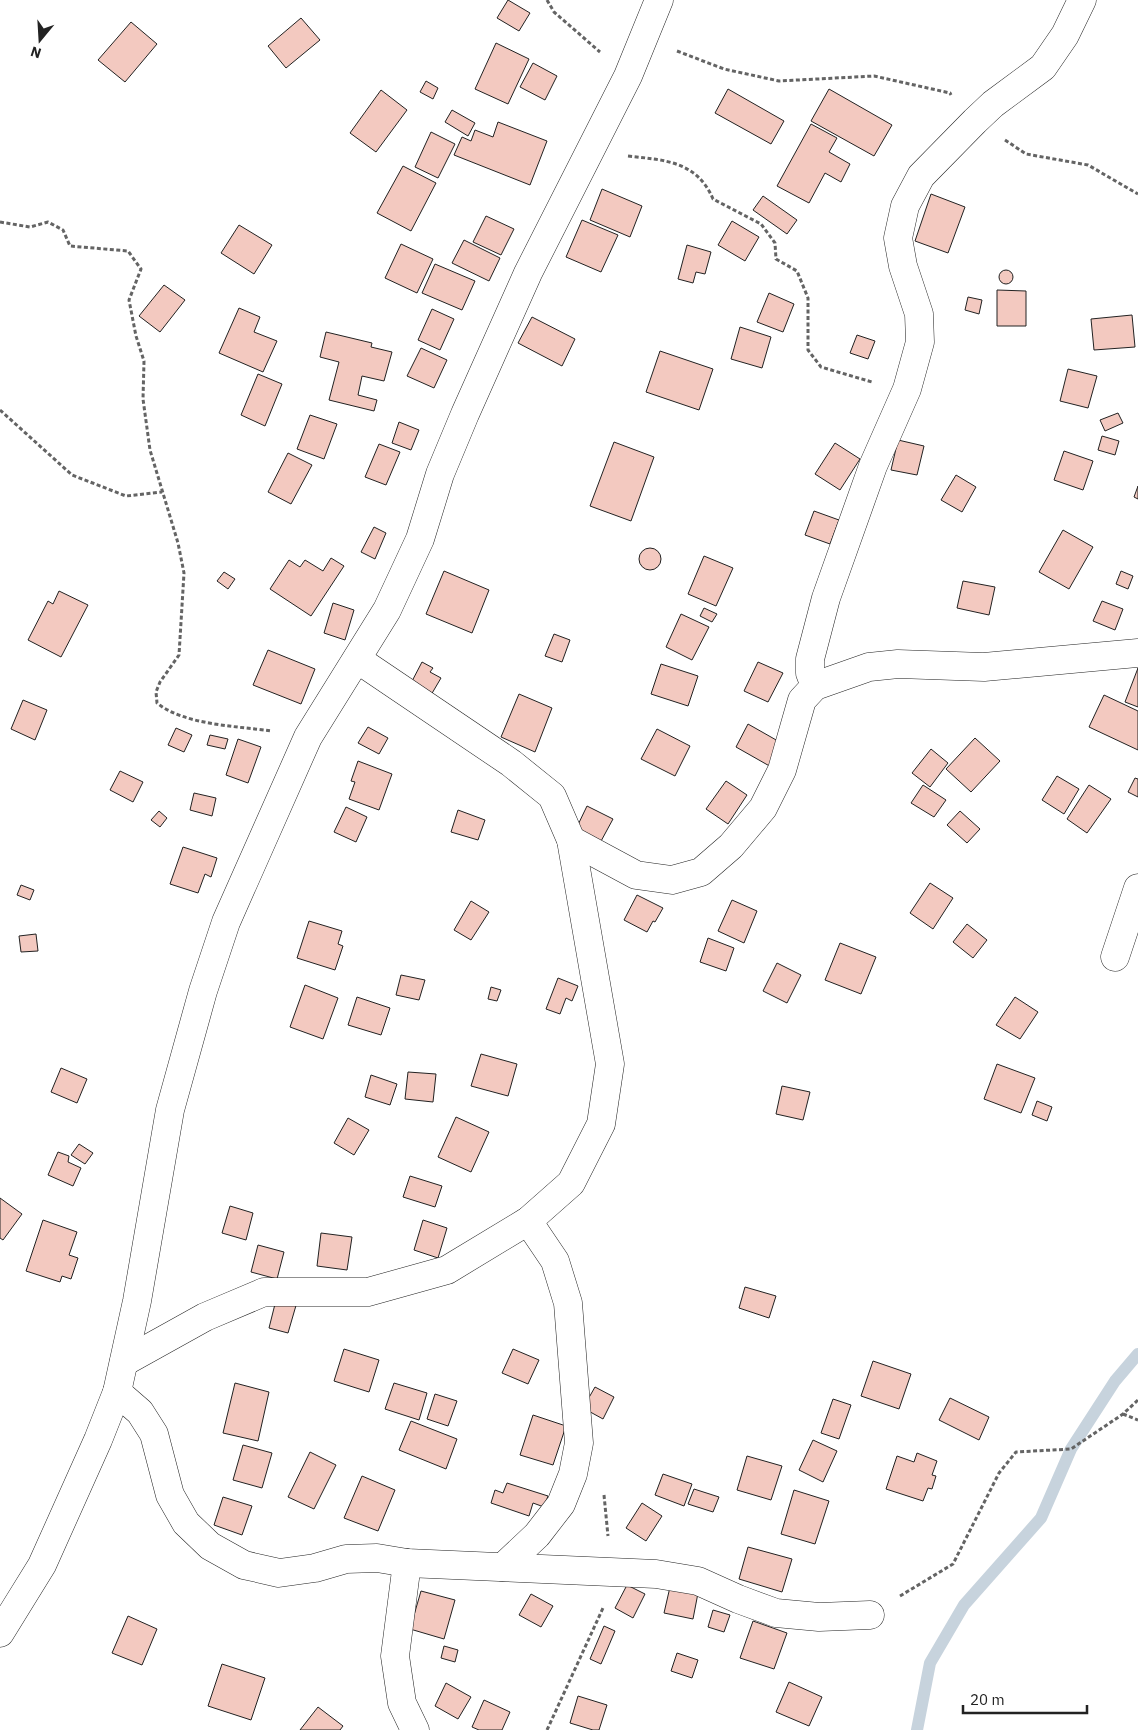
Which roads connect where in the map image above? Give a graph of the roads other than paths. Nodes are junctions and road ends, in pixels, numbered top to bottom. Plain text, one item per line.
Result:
1 (659, 0) edge
2 (1082, 0) edge
3 (1138, 653) edge
4 (357, 659) junction
5 (815, 686) junction
6 (571, 840) junction
7 (1138, 888) edge
8 (1115, 957) dead end
9 (528, 1221) junction
10 (124, 1362) junction
11 (117, 1392) junction
12 (408, 1562) junction
13 (503, 1567) junction
14 (870, 1615) road end
15 (0, 1633) edge
16 (415, 1730) edge

1 - 4 street
2 - 5 street
3 - 5 street
4 - 6 street
4 - 10 street
5 - 6 street
6 - 9 street
7 - 8 street
9 - 10 street
9 - 13 street
10 - 11 street
11 - 12 street
11 - 15 street
12 - 13 street
12 - 16 street
13 - 14 street

